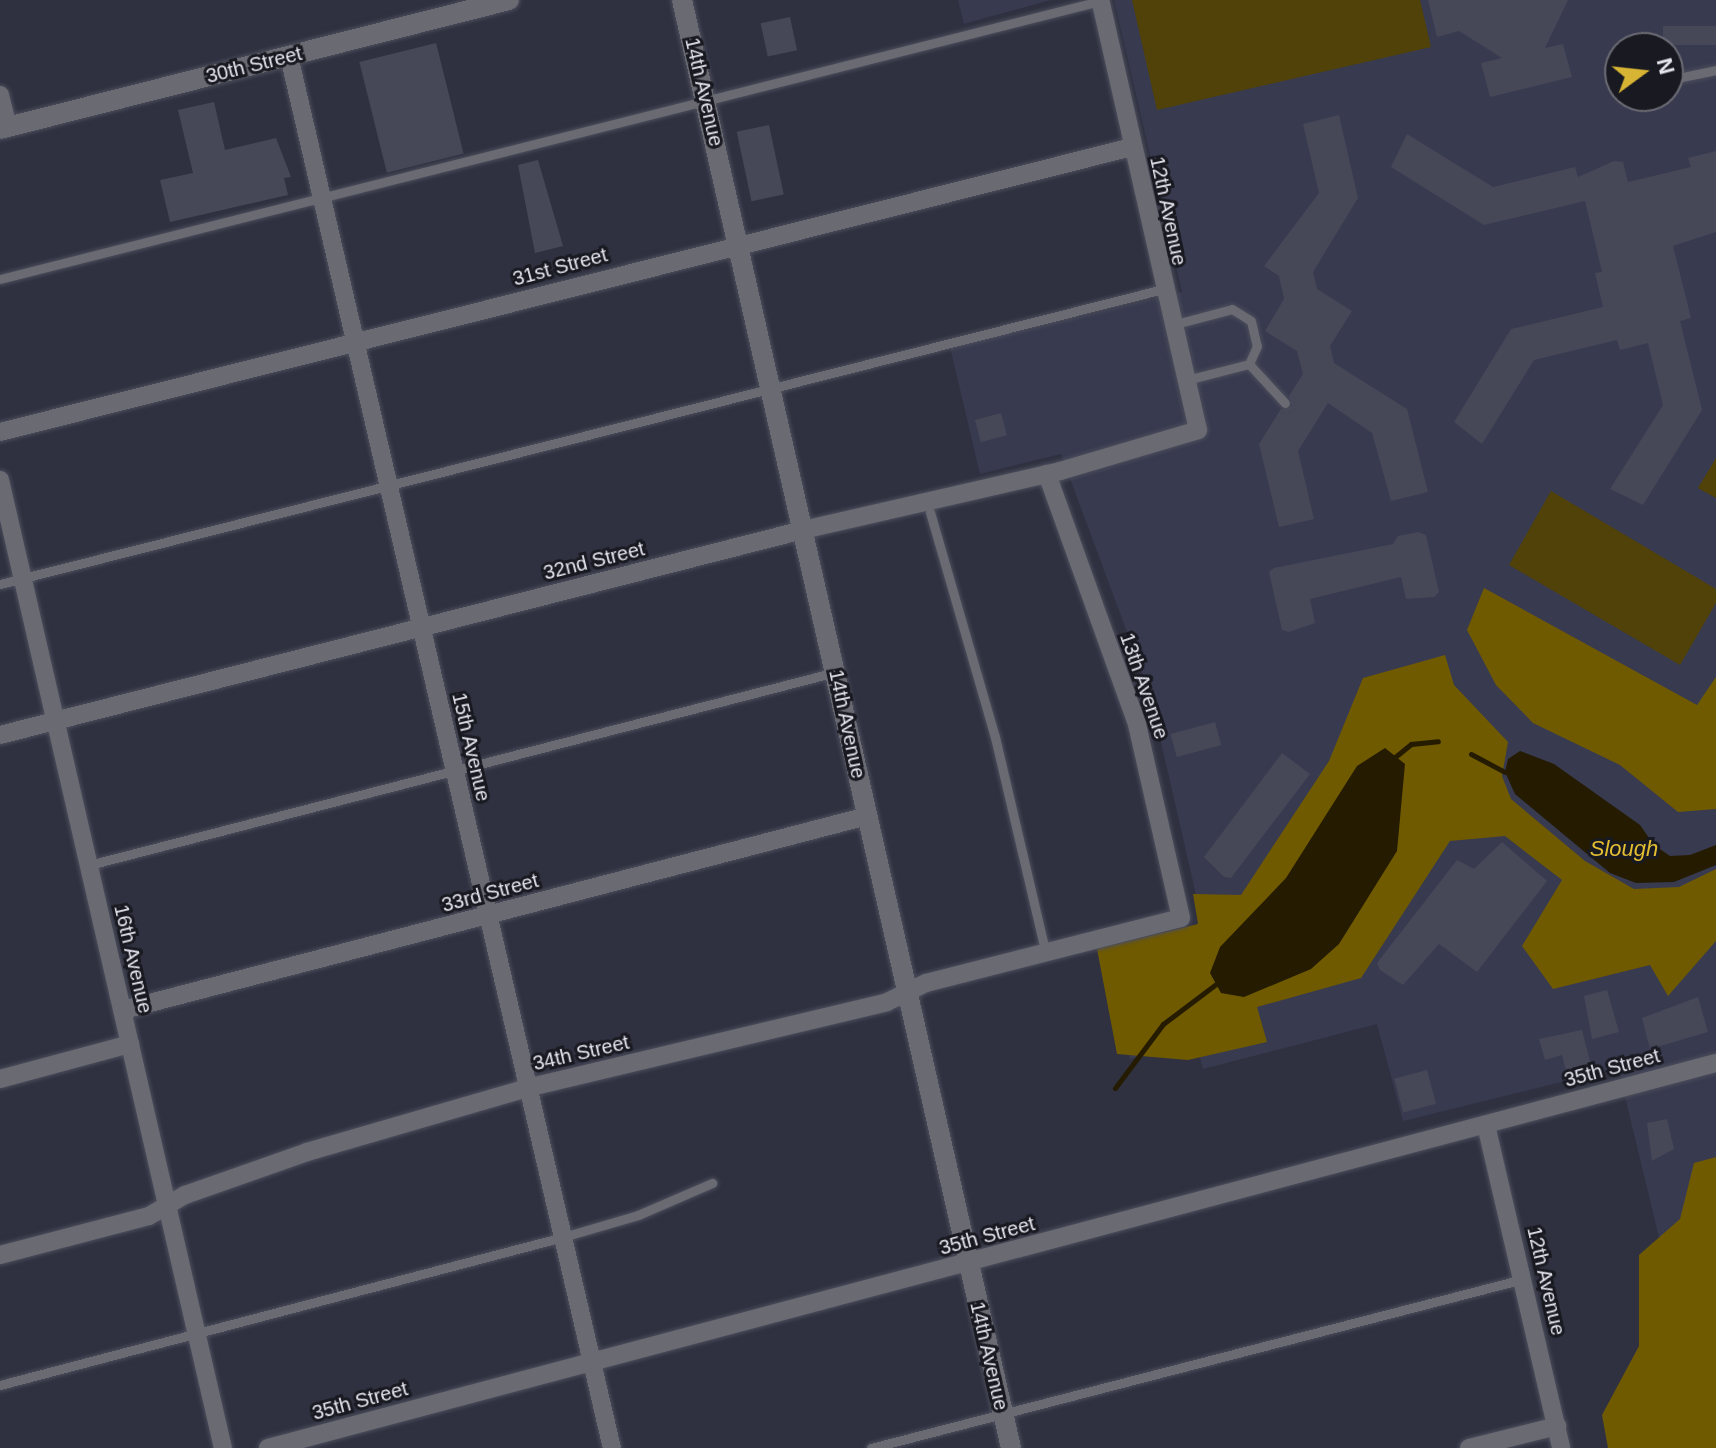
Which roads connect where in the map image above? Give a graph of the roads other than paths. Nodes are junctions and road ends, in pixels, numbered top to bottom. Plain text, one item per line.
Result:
1 (682, 0) edge
2 (1100, 1) edge
3 (495, 2) edge
4 (289, 56) junction
5 (1716, 70) edge
6 (1684, 77) edge
7 (0, 95) edge
8 (706, 101) junction
9 (4, 128) edge
10 (1132, 147) junction
11 (322, 199) junction
12 (738, 242) junction
13 (0, 279) edge
14 (1163, 289) junction
15 (1172, 325) junction
16 (356, 344) junction
17 (1249, 364) junction
18 (1186, 380) junction
19 (772, 387) junction
20 (1285, 403) dead end
21 (1198, 430) joint
22 (0, 432) edge
23 (1047, 474) junction
24 (0, 480) edge
25 (388, 485) junction
26 (930, 512) dead end
27 (803, 530) junction
28 (22, 579) junction
29 (0, 584) edge
30 (420, 628) junction
31 (836, 672) junction
32 (57, 720) junction
33 (0, 735) edge
34 (453, 771) junction
35 (867, 816) junction
36 (89, 865) junction
37 (488, 916) junction
38 (1181, 918) joint
39 (1046, 954) junction
40 (906, 992) junction
41 (123, 1010) junction
42 (130, 1044) junction
43 (1716, 1063) edge
44 (0, 1079) edge
45 (527, 1088) junction
46 (1486, 1125) junction
47 (712, 1183) dead end
48 (167, 1205) junction
49 (563, 1237) junction
50 (0, 1255) edge
51 (968, 1264) junction
52 (1523, 1279) junction
53 (196, 1332) junction
54 (594, 1363) junction
55 (0, 1385) edge
56 (1003, 1412) junction
57 (1557, 1426) junction
58 (223, 1448) edge
59 (268, 1448) edge
60 (612, 1448) edge
61 (871, 1448) edge
62 (1011, 1448) edge
63 (1469, 1448) edge
64 (1561, 1448) edge

1 - 8 street, 14th Avenue
2 - 8 lane
2 - 10 street, 12th Avenue
3 - 4 street, 30th Street
4 - 9 street, 30th Street
4 - 11 street, 15th Avenue
5 - 6 lane
7 - 9 street
8 - 11 lane
8 - 12 street, 14th Avenue
10 - 12 street, 31st Street
10 - 14 street, 12th Avenue
11 - 13 lane
11 - 16 street, 15th Avenue
12 - 16 street, 31st Street
12 - 19 street, 14th Avenue
14 - 15 street, 12th Avenue
14 - 19 lane
15 - 17 lane
15 - 18 street, 12th Avenue
16 - 22 street, 31st Street
16 - 25 street, 15th Avenue
17 - 18 lane
17 - 20 lane
18 - 21 street, 12th Avenue
19 - 25 lane
19 - 27 street, 14th Avenue
21 - 23 street, 32nd Street
23 - 27 street, 32nd Street
23 - 38 street, 13th Avenue
24 - 28 street, 16th Avenue
25 - 28 lane
25 - 30 street, 15th Avenue
26 - 39 lane
27 - 30 street, 32nd Street
27 - 31 street, 14th Avenue
28 - 29 lane
28 - 32 street, 16th Avenue
30 - 32 street, 32nd Street
30 - 34 street, 15th Avenue
31 - 34 lane
31 - 35 street, 14th Avenue
32 - 33 street, 32nd Street
32 - 36 street, 16th Avenue
34 - 36 lane
34 - 37 street, 15th Avenue
35 - 37 street, 33rd Street
35 - 40 street, 14th Avenue
36 - 41 street, 16th Avenue
37 - 41 street, 33rd Street
37 - 45 street, 15th Avenue
38 - 39 street, 34th Street
39 - 40 street, 34th Street
40 - 45 street, 34th Street
40 - 51 street, 14th Avenue
41 - 42 street, 16th Avenue
42 - 44 street
42 - 48 street, 16th Avenue
43 - 46 street, 35th Street
45 - 48 street, 34th Street
45 - 49 street, 15th Avenue
46 - 51 street, 35th Street
46 - 52 street, 12th Avenue
47 - 49 lane
48 - 50 street, 34th Street
48 - 53 street, 16th Avenue
49 - 53 lane
49 - 54 street, 15th Avenue
51 - 54 street, 35th Street
51 - 56 street, 14th Avenue
52 - 56 lane
52 - 57 street, 12th Avenue
53 - 55 lane
53 - 58 street, 16th Avenue
54 - 59 street, 35th Street
54 - 60 street, 15th Avenue
56 - 61 lane
56 - 62 street, 14th Avenue
57 - 63 street
57 - 64 street, 12th Avenue

